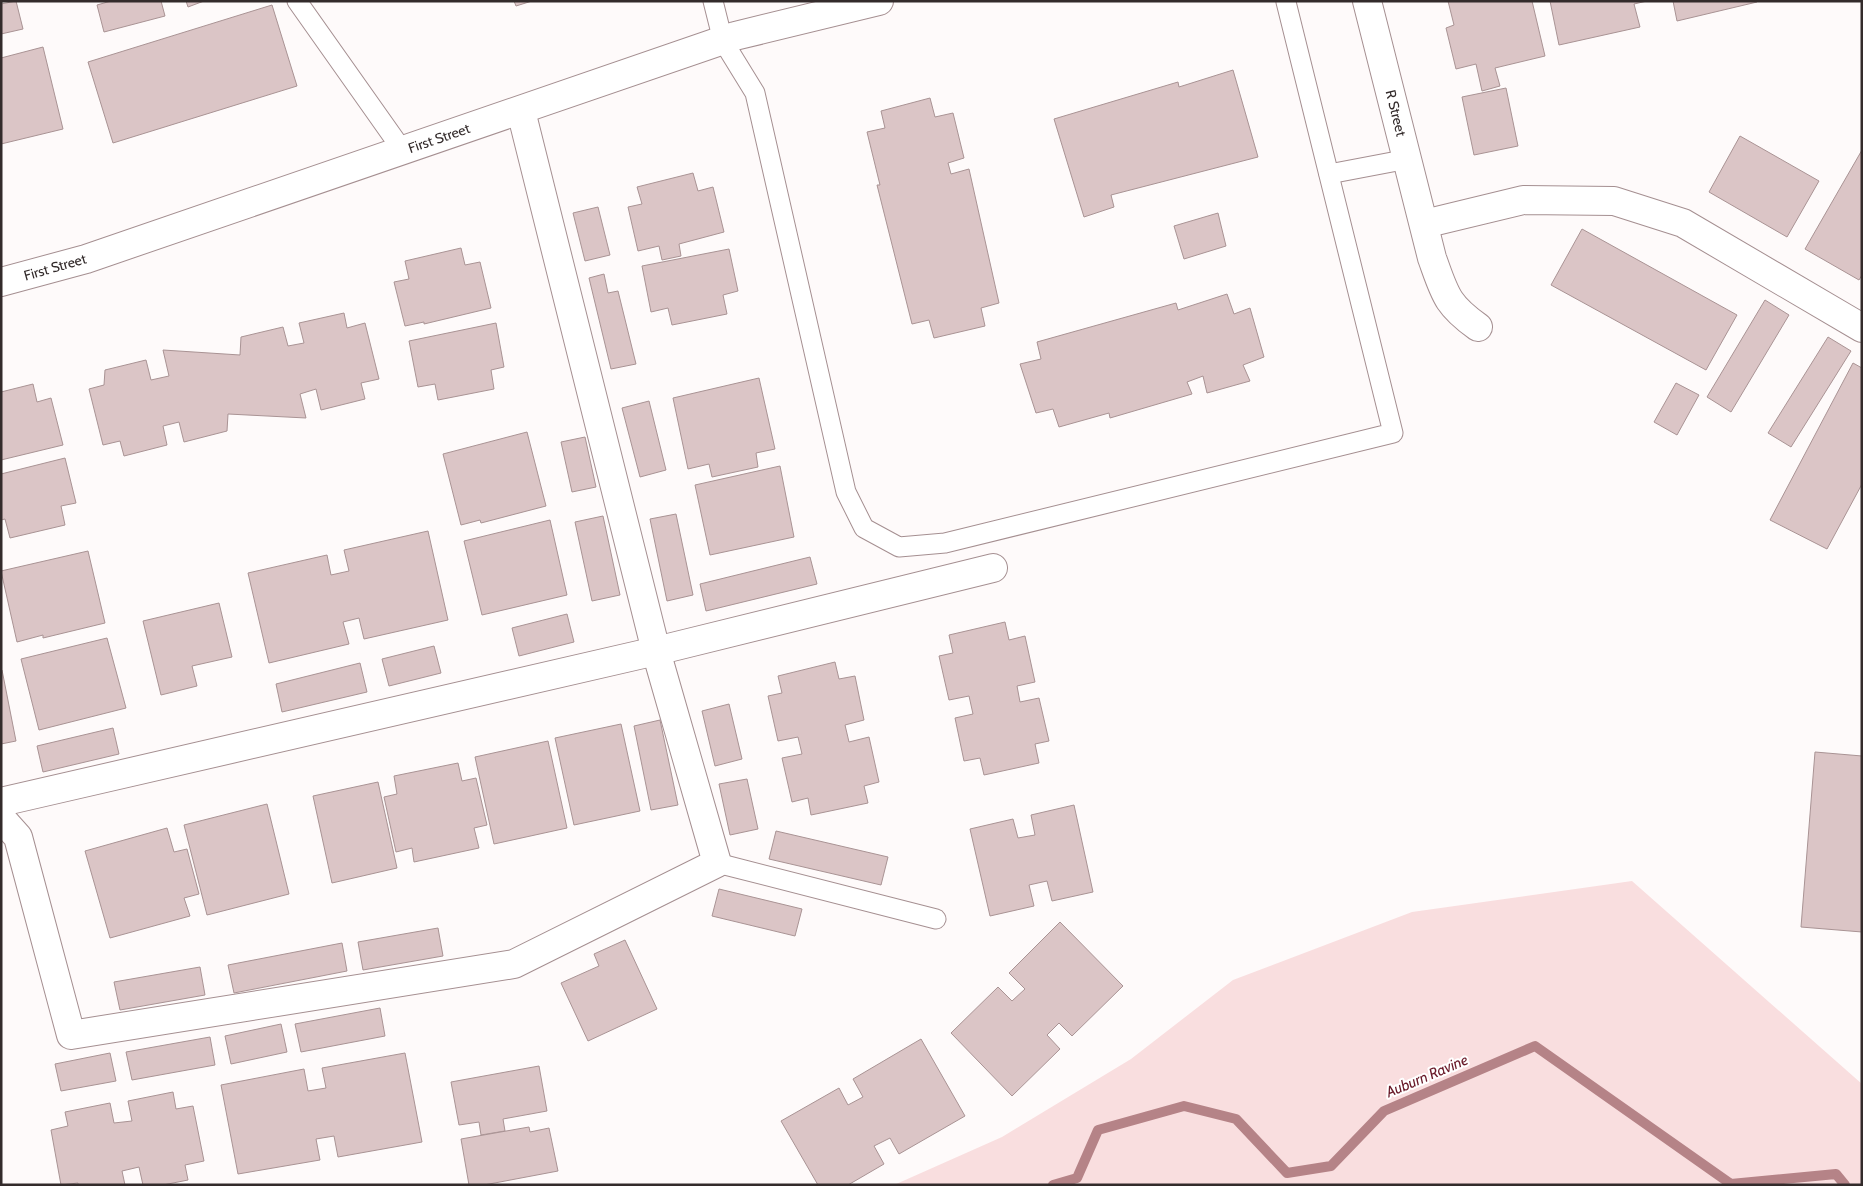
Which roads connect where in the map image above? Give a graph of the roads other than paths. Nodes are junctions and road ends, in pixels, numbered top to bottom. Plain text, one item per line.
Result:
1 (297, 1) edge
2 (714, 1) edge
3 (879, 1) edge
4 (1367, 1) edge
5 (1286, 2) edge
6 (723, 40) junction
7 (521, 111) junction
8 (403, 151) junction
9 (1408, 159) junction
10 (1329, 174) junction
11 (1424, 224) junction
12 (1, 282) edge
13 (1478, 327) dead end
14 (1862, 328) edge
15 (993, 568) dead end
16 (656, 651) junction
17 (1, 802) edge
18 (1, 818) edge
19 (717, 863) junction
20 (936, 919) dead end

1 - 8 lane
2 - 6 lane
3 - 6 street, First Street
4 - 9 street, R Street
5 - 10 lane
6 - 7 street, First Street
6 - 10 lane
7 - 8 street, First Street
7 - 16 street
8 - 12 street, First Street
9 - 10 lane
9 - 11 street, R Street
11 - 13 street, R Street
11 - 14 street
15 - 16 street
16 - 17 street
16 - 19 street
18 - 19 street
19 - 20 lane

